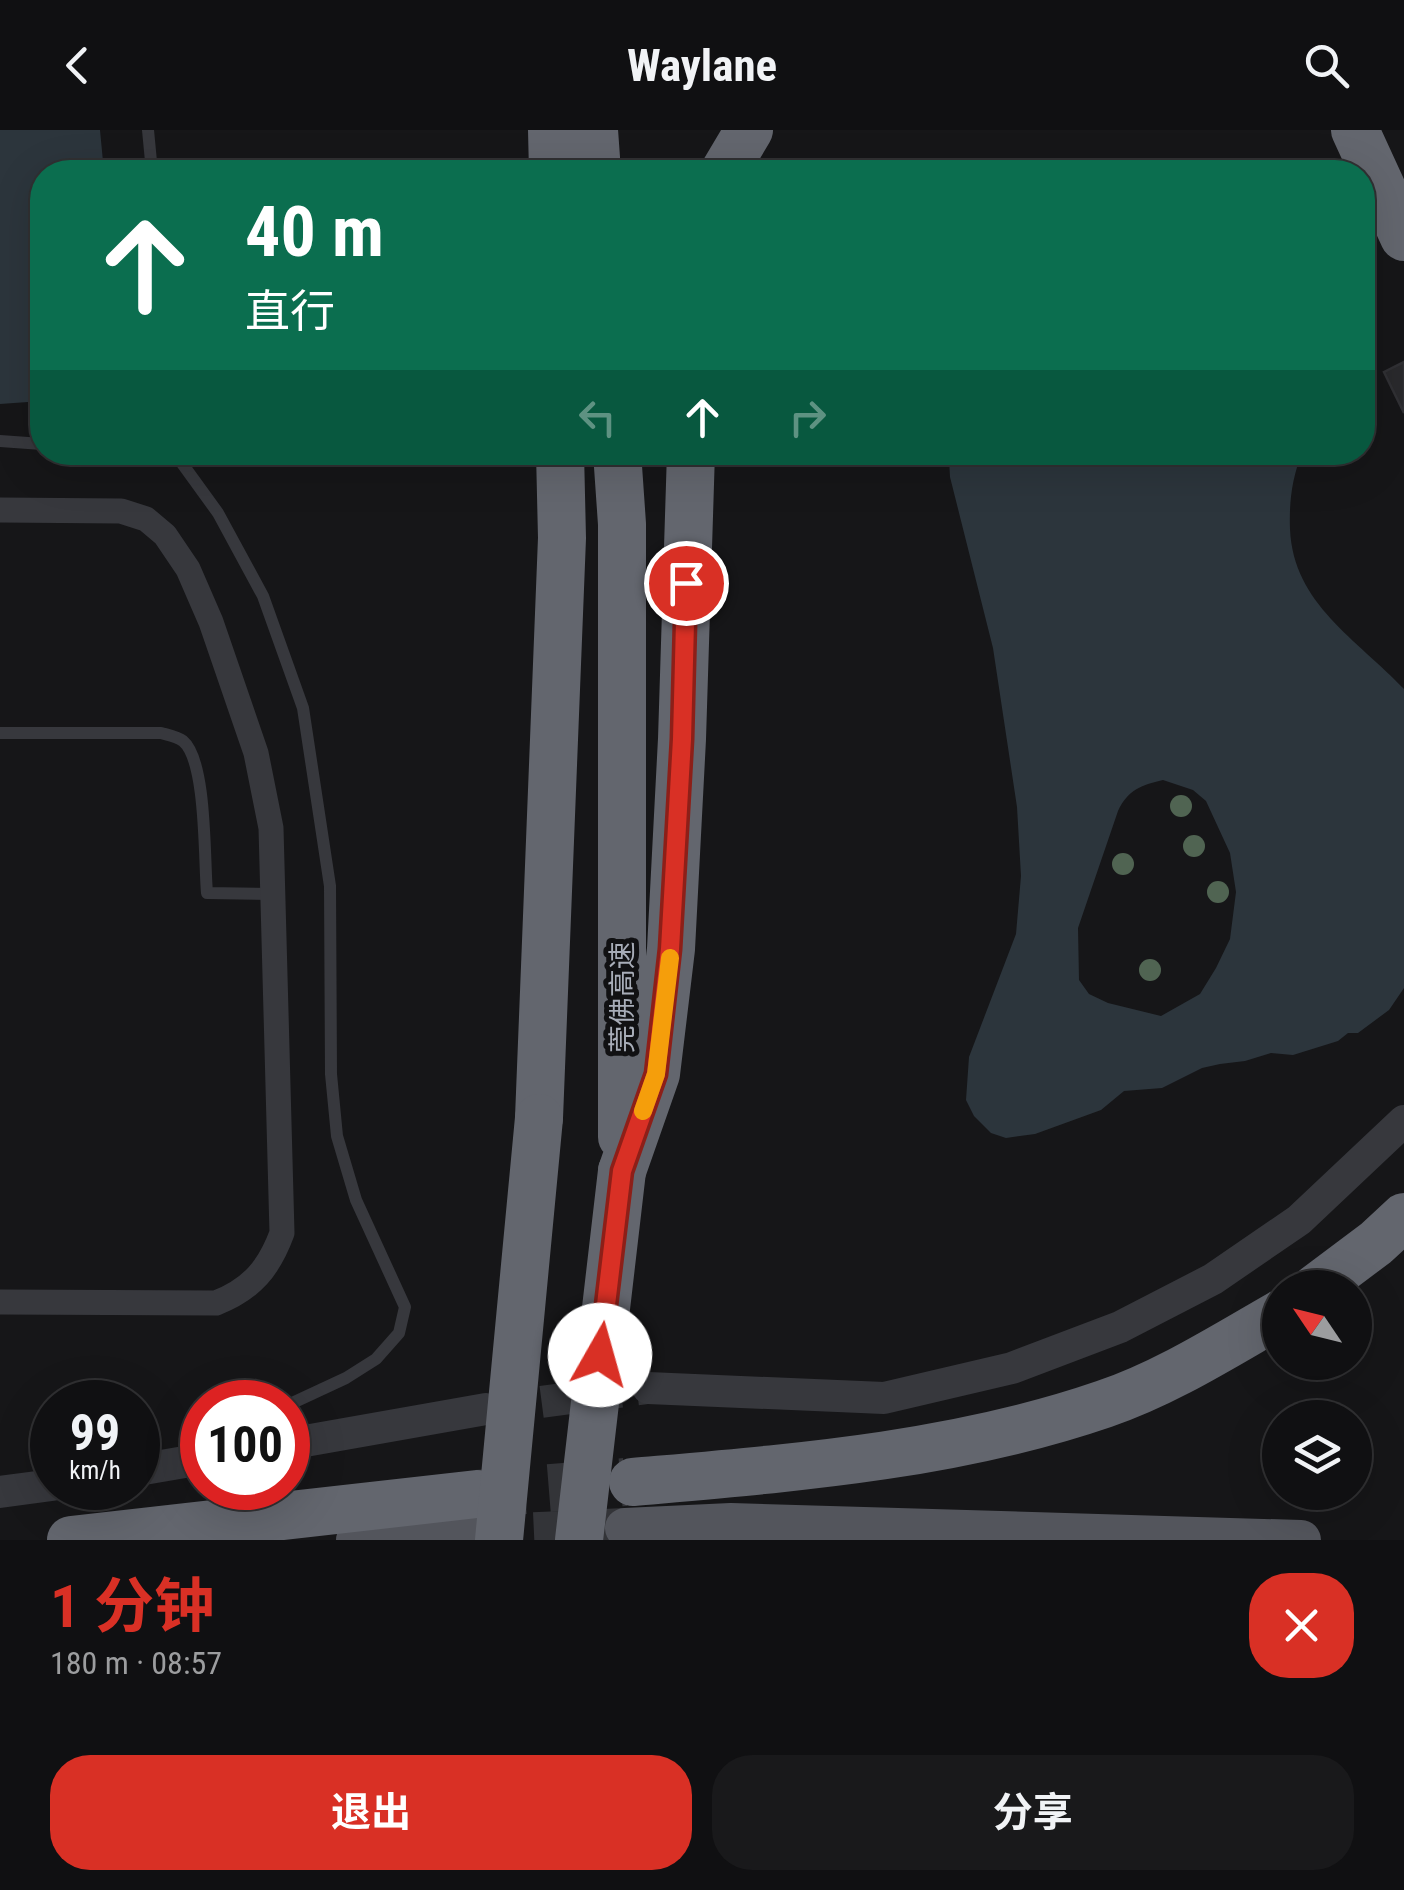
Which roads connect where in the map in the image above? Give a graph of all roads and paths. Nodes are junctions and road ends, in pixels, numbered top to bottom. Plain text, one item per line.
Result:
1 (148, 130) edge
2 (552, 130) edge
3 (594, 130) edge
4 (749, 130) edge
5 (1355, 130) edge
6 (151, 160) edge
7 (553, 160) edge
8 (597, 160) edge
9 (731, 160) edge
10 (1369, 160) edge
11 (1375, 174) edge
12 (1404, 237) edge
13 (0, 441) edge
14 (30, 443) edge
15 (184, 465) edge
16 (560, 465) edge
17 (618, 465) edge
18 (691, 465) edge
19 (0, 510) edge
20 (0, 734) edge
21 (273, 894) junction
22 (1404, 1121) edge
23 (622, 1171) junction
24 (1404, 1217) edge
25 (1340, 1270) edge
26 (0, 1302) edge
27 (1262, 1324) edge
28 (648, 1388) tunnel mouth
29 (310, 1395) edge
30 (486, 1409) tunnel mouth
31 (310, 1440) edge
32 (633, 1482) tunnel mouth
33 (30, 1488) edge
34 (0, 1492) edge
35 (483, 1523) edge
36 (625, 1528) tunnel mouth
37 (71, 1540) edge
38 (356, 1540) edge
39 (579, 1540) edge
40 (1301, 1540) edge

1 - 6 lane
2 - 7 highway
3 - 8 highway
4 - 9 highway
5 - 10 highway
11 - 12 highway
13 - 14 lane
15 - 29 lane
16 - 35 highway, bridge
17 - 23 highway, 莞佛高速
18 - 23 highway
19 - 21 street
20 - 21 lane
21 - 26 street
22 - 28 street
23 - 39 highway, 莞佛高速, bridge
24 - 25 highway
27 - 32 highway
30 - 31 street
33 - 34 street
35 - 37 highway
35 - 38 main road
36 - 40 main road

